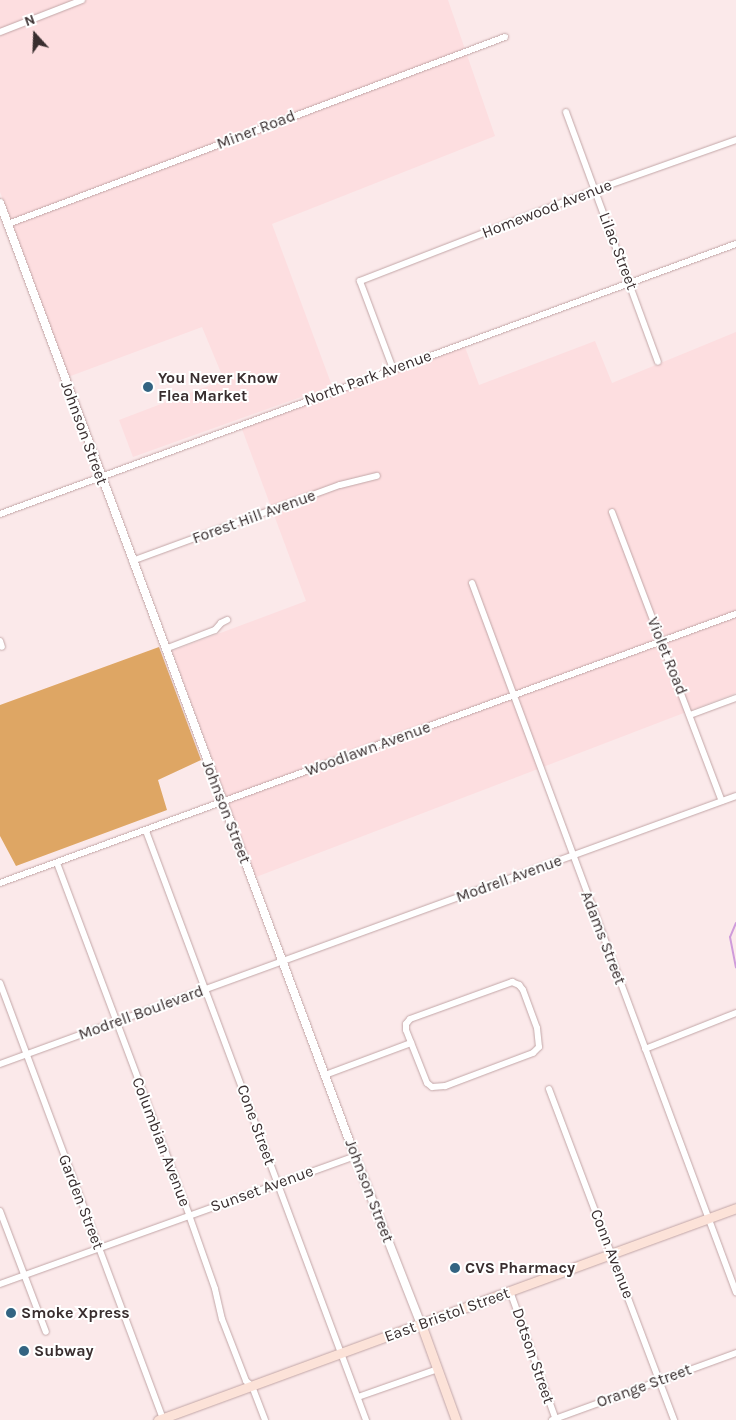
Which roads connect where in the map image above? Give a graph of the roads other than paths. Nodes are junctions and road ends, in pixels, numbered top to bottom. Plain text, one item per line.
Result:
1 (82, 0) edge
2 (0, 32) edge
3 (504, 37) dead end
4 (566, 112) dead end
5 (736, 140) edge
6 (595, 190) junction
7 (0, 203) edge
8 (8, 224) junction
9 (736, 244) edge
10 (630, 282) junction
11 (658, 362) dead end
12 (393, 369) junction
13 (100, 476) junction
14 (377, 476) dead end
15 (612, 512) dead end
16 (0, 514) edge
17 (132, 561) junction
18 (472, 583) dead end
19 (736, 614) edge
20 (227, 620) dead end
21 (662, 640) junction
22 (165, 649) junction
23 (514, 697) junction
24 (736, 698) edge
25 (690, 715) junction
26 (736, 796) edge
27 (222, 801) junction
28 (722, 801) junction
29 (146, 831) junction
30 (572, 856) junction
31 (57, 863) junction
32 (0, 883) edge
33 (282, 962) junction
34 (0, 983) edge
35 (206, 989) junction
36 (736, 1013) edge
37 (115, 1022) junction
38 (411, 1043) junction
39 (645, 1049) junction
40 (26, 1055) junction
41 (0, 1064) edge
42 (325, 1075) junction
43 (549, 1089) dead end
44 (355, 1156) junction
45 (278, 1183) junction
46 (736, 1208) edge
47 (0, 1211) edge
48 (189, 1216) junction
49 (708, 1219) junction
50 (98, 1248) junction
51 (612, 1254) junction
52 (24, 1275) junction
53 (0, 1284) edge
54 (510, 1291) junction
55 (736, 1292) edge
56 (421, 1324) junction
57 (46, 1332) dead end
58 (342, 1353) junction
59 (736, 1353) edge
60 (438, 1368) junction
61 (660, 1380) junction
62 (252, 1386) junction
63 (358, 1397) junction
64 (161, 1419) edge
65 (265, 1420) edge
66 (366, 1420) edge
67 (456, 1420) edge
68 (554, 1420) edge
69 (674, 1420) edge

1 - 2 street
3 - 8 street, Miner Road
4 - 6 street, Lilac Street
5 - 6 street, Homewood Avenue
6 - 10 street, Lilac Street
6 - 12 street, Homewood Avenue
7 - 8 street, Johnson Street
8 - 13 street, Johnson Street
9 - 10 street, North Park Avenue
10 - 11 street, Lilac Street
10 - 12 street, North Park Avenue
12 - 13 street, North Park Avenue
13 - 16 street, North Park Avenue
13 - 17 street, Johnson Street
14 - 17 street, Forest Hill Avenue
15 - 21 street, Violet Road
17 - 22 street, Johnson Street
18 - 23 street, Adams Street
19 - 21 street, Woodlawn Avenue
20 - 22 street
21 - 23 street, Woodlawn Avenue
21 - 25 street, Violet Road
22 - 27 street, Johnson Street
23 - 27 street, Woodlawn Avenue
23 - 30 street, Adams Street
24 - 25 street
25 - 28 street, Violet Road
26 - 28 street, Modrell Avenue
27 - 29 street, Woodlawn Avenue
27 - 33 street, Johnson Street
28 - 30 street, Modrell Avenue
29 - 31 street, Woodlawn Avenue
29 - 35 street, Cone Street
30 - 33 street, Modrell Avenue
30 - 39 street, Adams Street
31 - 32 street, Woodlawn Avenue
31 - 37 street, Columbian Avenue
33 - 35 street, Modrell Boulevard
33 - 42 street, Johnson Street
34 - 40 street, Garden Street
35 - 37 street, Modrell Boulevard
35 - 45 street, Cone Street
36 - 39 street
37 - 40 street, Modrell Boulevard
37 - 48 street, Columbian Avenue
38 - 38 street
38 - 42 street
39 - 49 street, Adams Street
40 - 41 street, Modrell Boulevard
40 - 50 street, Garden Street
42 - 44 street, Johnson Street
43 - 51 street, Conn Avenue
44 - 45 street, Sunset Avenue
44 - 56 street, Johnson Street
45 - 48 street, Sunset Avenue
45 - 58 street, Cone Street
46 - 49 main road, East Bristol Street
47 - 52 street
48 - 50 street, Sunset Avenue
48 - 62 street, Columbian Avenue
49 - 51 main road, East Bristol Street
49 - 55 street, Adams Street
50 - 52 street, Sunset Avenue
50 - 64 street, Garden Street
51 - 54 main road, East Bristol Street
51 - 61 street, Conn Avenue
52 - 53 street, Sunset Avenue
52 - 57 street
54 - 56 main road, East Bristol Street
54 - 68 street, Dotson Street
56 - 58 main road, East Bristol Street
56 - 60 main road, Johnson Street
58 - 62 main road, East Bristol Street
58 - 63 street, Cone Street
59 - 61 street, Orange Street
60 - 63 street
60 - 67 main road, Johnson Street
61 - 68 street, Orange Street
61 - 69 street, Conn Avenue
62 - 64 main road, East Bristol Street
62 - 65 street, Columbian Avenue
63 - 66 street, Cone Street

